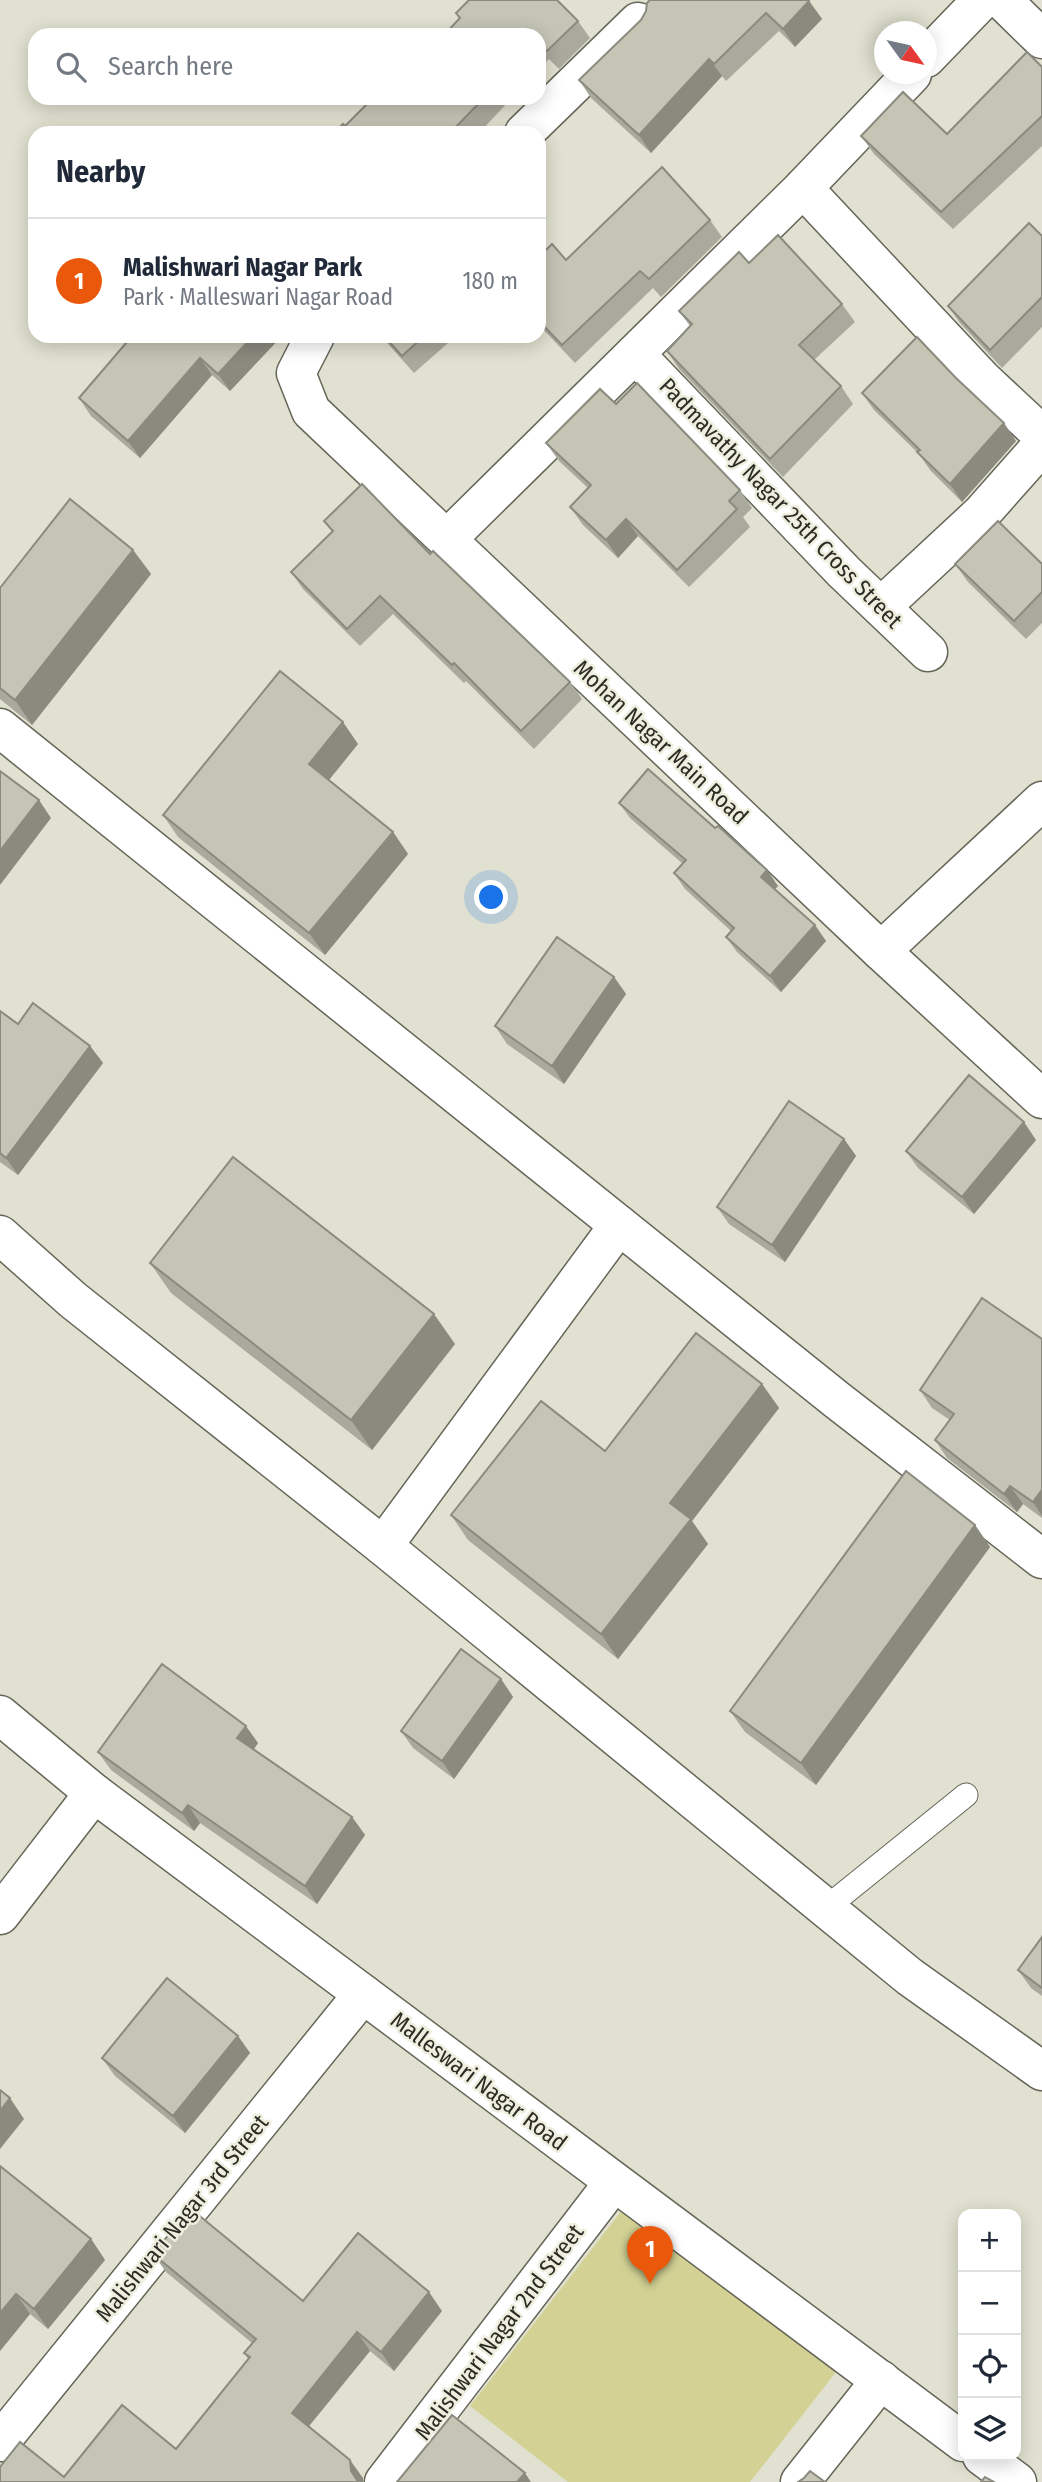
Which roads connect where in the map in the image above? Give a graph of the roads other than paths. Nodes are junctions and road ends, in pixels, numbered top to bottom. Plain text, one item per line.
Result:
1 (982, 0) edge
2 (1002, 0) edge
3 (638, 22) edge
4 (1042, 39) edge
5 (937, 47) edge
6 (902, 84) edge
7 (531, 126) edge
8 (803, 188) junction
9 (312, 343) edge
10 (635, 354) junction
11 (1042, 435) edge
12 (1042, 445) edge
13 (447, 539) junction
14 (881, 606) junction
15 (928, 652) dead end
16 (0, 728) edge
17 (1042, 801) edge
18 (881, 951) junction
19 (1042, 1099) edge
20 (619, 1225) junction
21 (0, 1235) edge
22 (383, 1546) junction
23 (1042, 1559) edge
24 (0, 1715) edge
25 (94, 1793) junction
26 (966, 1795) dead end
27 (826, 1908) junction
28 (0, 1915) edge
29 (363, 1994) junction
30 (1042, 2071) edge
31 (614, 2182) junction
32 (881, 2380) junction
33 (958, 2438) edge
34 (0, 2442) edge
35 (989, 2461) edge
36 (384, 2482) edge
37 (800, 2482) edge
38 (1017, 2482) edge

1 - 5 street
2 - 4 street
3 - 7 street
6 - 8 street
8 - 10 street
8 - 11 street
9 - 13 street, Mohan Nagar Main Road
10 - 13 street
10 - 14 street, Padmavathy Nagar 25th Cross Street
12 - 14 street
13 - 18 street, Mohan Nagar Main Road
14 - 15 street, Padmavathy Nagar 25th Cross Street
16 - 20 street
17 - 18 street
18 - 19 street, Mohan Nagar Main Road
20 - 22 street
20 - 23 street
21 - 22 street
22 - 27 street
24 - 25 street, Malleswari Nagar Road
25 - 28 street
25 - 29 street, Malleswari Nagar Road
26 - 27 lane
27 - 30 street
29 - 31 street, Malleswari Nagar Road
29 - 34 street, Malishwari Nagar 3rd Street
31 - 32 street, Malleswari Nagar Road
31 - 36 street, Malishwari Nagar 2nd Street
32 - 33 street, Malleswari Nagar Road
32 - 37 street
35 - 38 street

